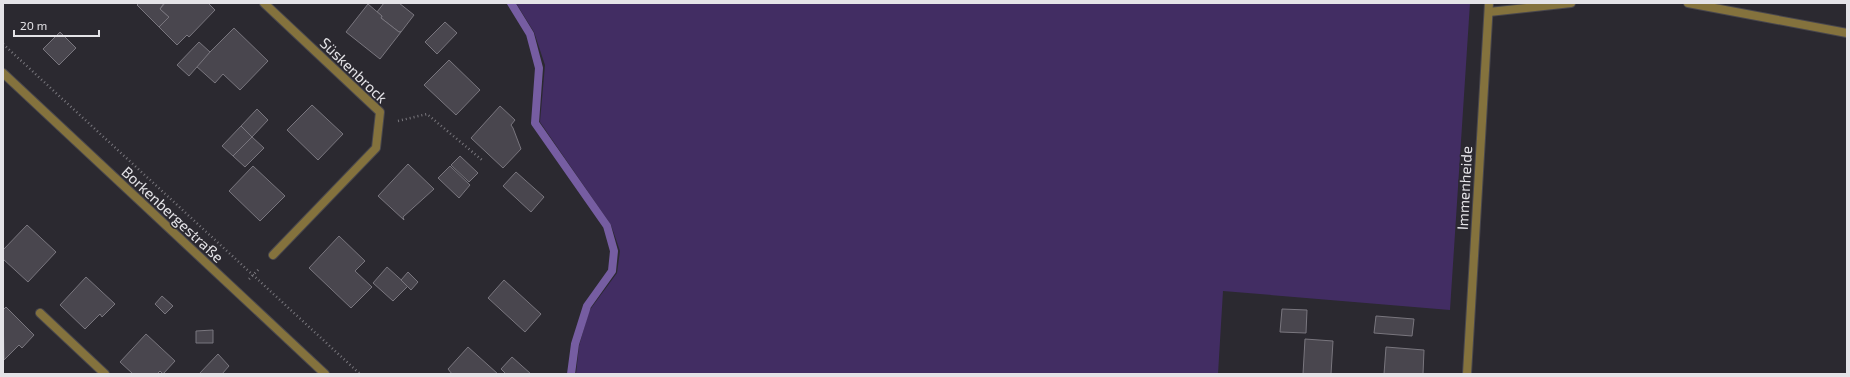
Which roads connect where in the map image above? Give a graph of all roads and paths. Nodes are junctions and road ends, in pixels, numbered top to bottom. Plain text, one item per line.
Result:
1 (264, 3) edge
2 (1571, 3) edge
3 (1688, 3) edge
4 (1489, 7) edge
5 (1847, 33) edge
6 (3, 44) edge
7 (3, 74) edge
8 (378, 126) junction
9 (482, 160) dead end
10 (273, 255) joint
11 (253, 274) junction
12 (237, 292) junction
13 (40, 313) dead end
14 (105, 374) edge
15 (326, 374) edge
16 (360, 374) edge
17 (1467, 374) edge

1 - 8 street, Süskenbrock
2 - 4 street
3 - 5 street
4 - 17 street, Immenheide
6 - 11 path
7 - 12 street, Borkenbergestraße
8 - 9 path
8 - 10 street, Süskenbrock
10 - 11 path
11 - 12 path
11 - 16 path
12 - 15 street, Borkenbergestraße
13 - 14 street

